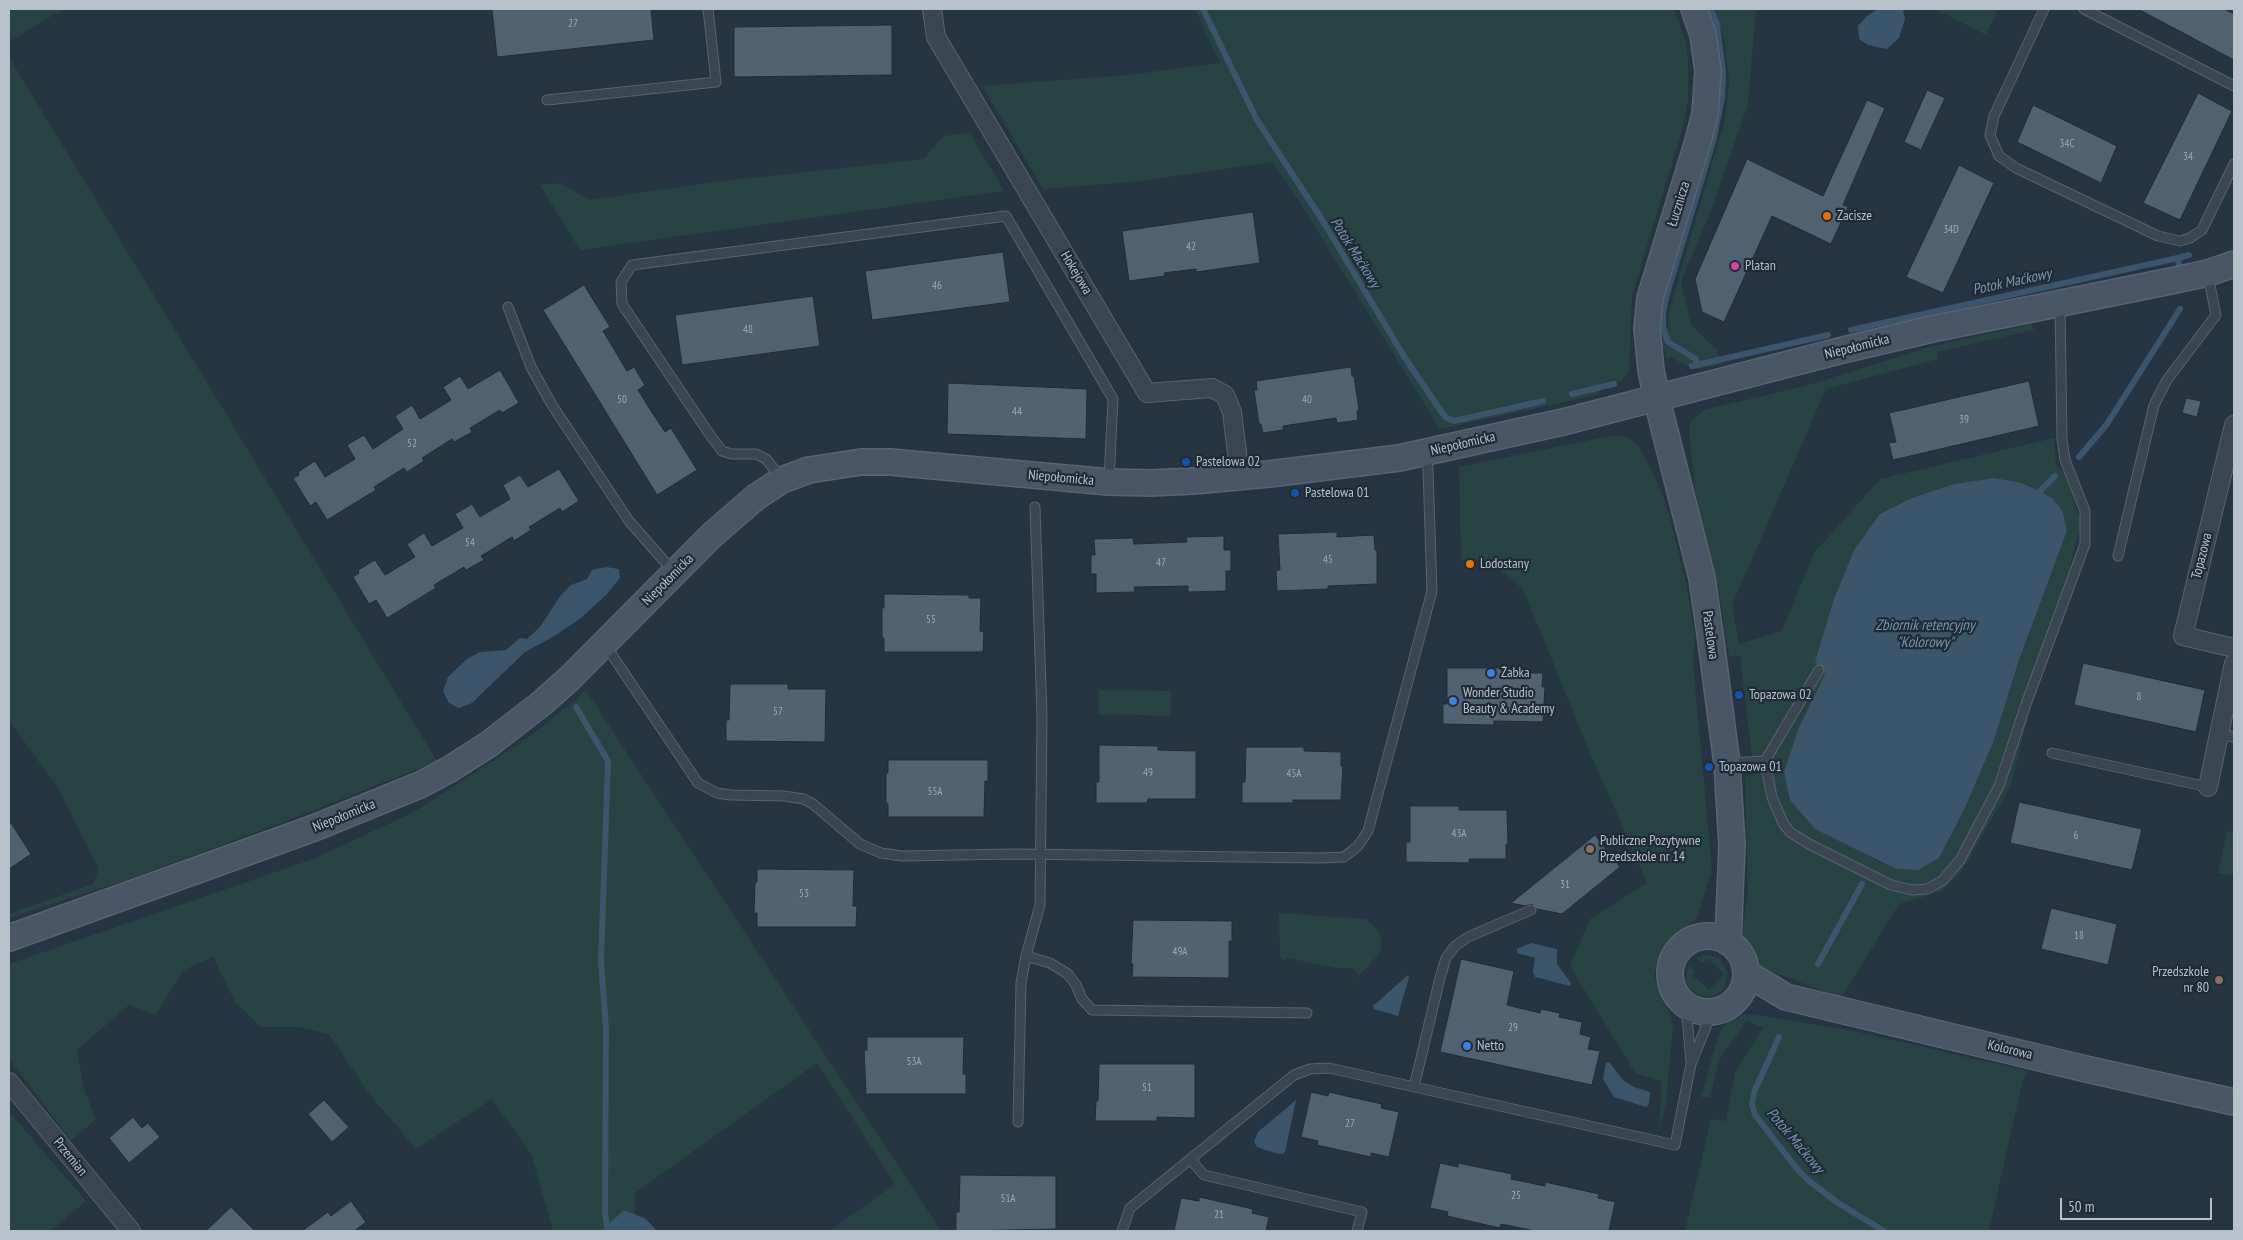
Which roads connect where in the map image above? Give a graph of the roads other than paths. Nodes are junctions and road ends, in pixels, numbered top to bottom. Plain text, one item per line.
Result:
1 (708, 9) edge
2 (932, 9) edge
3 (1694, 9) edge
4 (2044, 9) edge
5 (2084, 9) edge
6 (2234, 86) edge
7 (547, 100) dead end
8 (2234, 164) edge
9 (2234, 264) edge
10 (2208, 273) junction
11 (2060, 302) junction
12 (508, 307) dead end
13 (1657, 400) junction
14 (2234, 425) edge
15 (1424, 453) junction
16 (1240, 477) junction
17 (782, 480) junction
18 (1109, 482) junction
19 (1035, 507) dead end
20 (2118, 556) dead end
21 (674, 573) junction
22 (604, 644) junction
23 (2234, 648) edge
24 (2234, 663) edge
25 (1819, 670) dead end
26 (2227, 735) edge
27 (2052, 753) dead end
28 (1765, 761) junction
29 (1727, 764) junction
30 (2208, 787) joint
31 (1040, 854) junction
32 (1531, 910) dead end
33 (9, 938) edge
34 (1716, 939) junction
35 (1026, 956) junction
36 (1746, 972) junction
37 (1786, 997) junction
38 (1737, 999) junction
39 (1686, 1005) junction
40 (1712, 1012) junction
41 (1307, 1013) dead end
42 (1691, 1064) junction
43 (9, 1082) edge
44 (1414, 1087) junction
45 (2234, 1102) edge
46 (1018, 1122) dead end
47 (1190, 1159) junction
48 (131, 1231) edge
49 (1122, 1231) edge
50 (1357, 1231) edge

1 - 7 lane
2 - 16 street, Hokejowa
3 - 13 main road, Łucznicza
4 - 8 lane
5 - 6 lane
9 - 10 main road, Niepołomicka
10 - 11 main road, Niepołomicka
10 - 20 lane
11 - 13 main road, Niepołomicka
11 - 28 lane
12 - 21 lane
13 - 15 main road, Niepołomicka
13 - 29 main road, Pastelowa
14 - 23 street, Topazowa
15 - 16 main road, Niepołomicka
15 - 31 lane
16 - 18 main road, Niepołomicka
17 - 18 main road, Niepołomicka
17 - 18 lane
17 - 21 main road, Niepołomicka
19 - 31 lane
21 - 22 main road, Niepołomicka
22 - 31 lane
22 - 33 main road, Niepołomicka
24 - 26 street
25 - 28 lane
26 - 30 street
27 - 30 lane
28 - 29 lane
29 - 34 main road, Pastelowa
31 - 35 lane
32 - 44 lane
34 - 36 main road
34 - 39 main road
35 - 41 lane
35 - 46 lane
36 - 37 main road, Kolorowa
36 - 38 main road
37 - 38 main road, Kolorowa
37 - 45 main road, Kolorowa
38 - 40 main road
39 - 40 main road
39 - 42 lane
40 - 42 lane
42 - 44 lane
43 - 48 street, Przemian
44 - 47 lane
47 - 49 lane
47 - 50 lane

